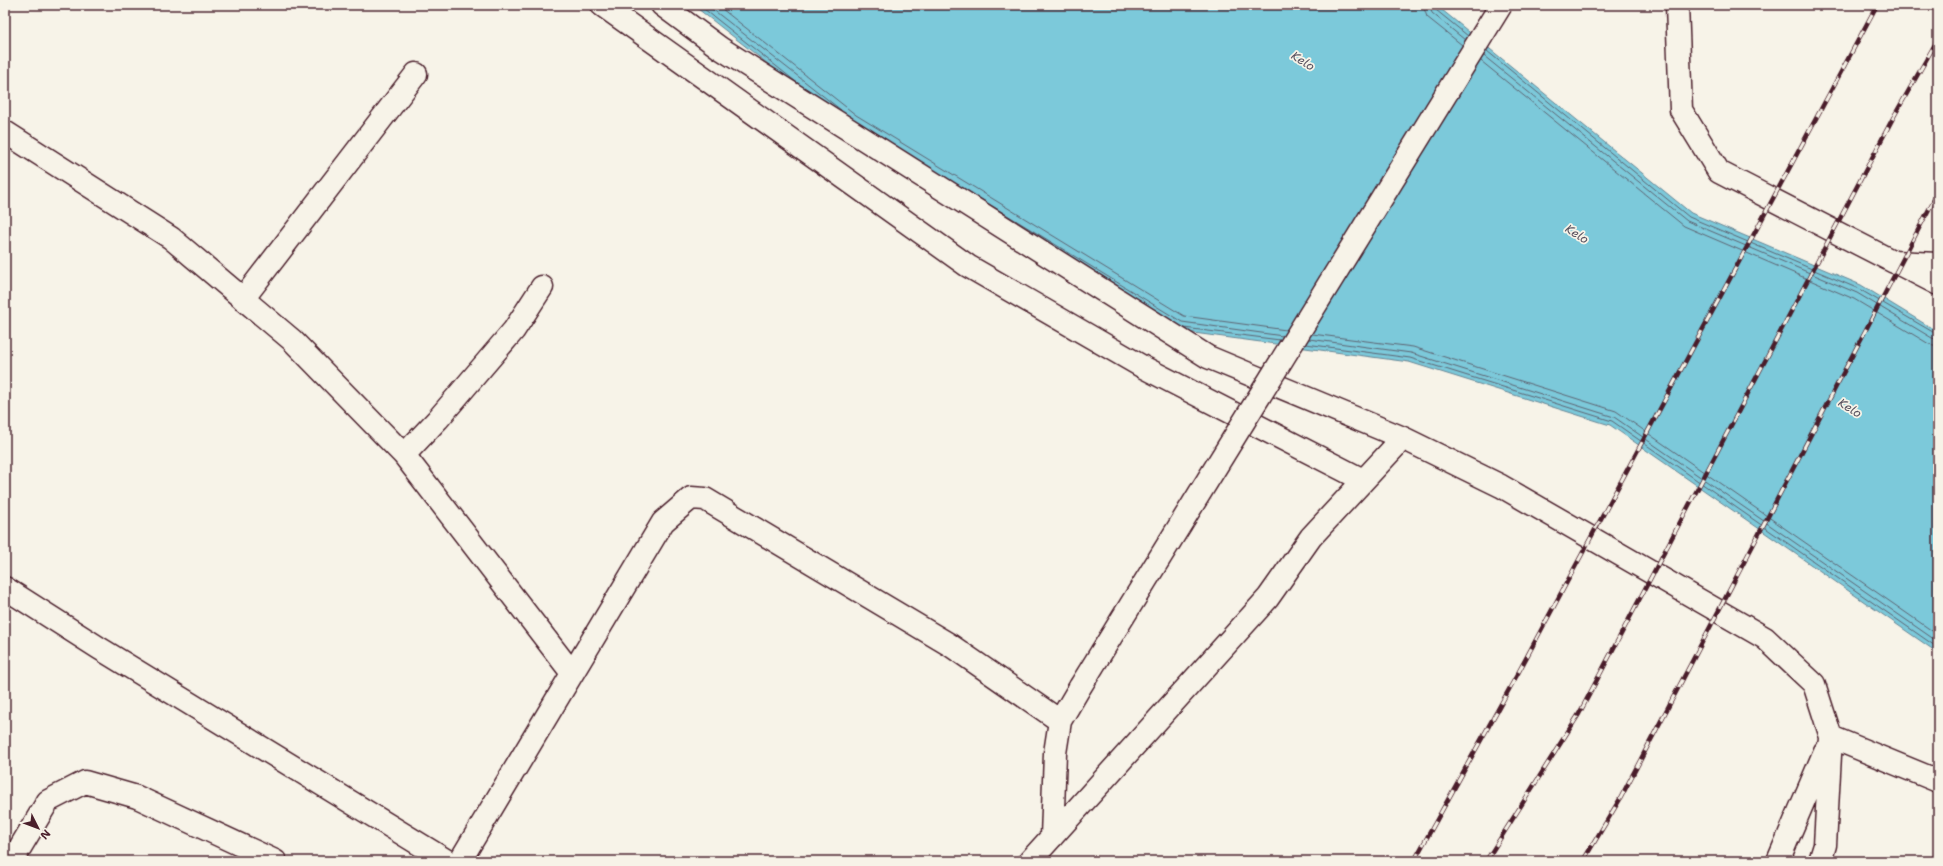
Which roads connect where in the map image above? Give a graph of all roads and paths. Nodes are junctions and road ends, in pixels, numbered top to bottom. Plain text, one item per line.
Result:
1 (602, 5) edge
2 (662, 5) edge
3 (1502, 5) edge
4 (1677, 5) edge
5 (416, 74) dead end
6 (5, 132) edge
7 (1894, 262) junction
8 (1938, 264) edge
9 (1938, 284) edge
10 (542, 287) dead end
11 (243, 299) junction
12 (1403, 438) junction
13 (404, 455) junction
14 (1363, 480) junction
15 (5, 588) edge
16 (572, 673) junction
17 (1060, 721) junction
18 (1831, 736) junction
19 (1938, 781) edge
20 (1052, 836) junction
21 (12, 861) edge
22 (275, 861) edge
23 (447, 861) edge
24 (460, 861) edge
25 (1030, 861) edge
26 (1778, 861) edge
27 (1820, 861) edge

1 - 14 street
2 - 12 street
3 - 17 street, bridge
4 - 7 street
5 - 11 street
6 - 11 street
7 - 8 street
7 - 9 street
10 - 13 street
11 - 13 street
12 - 14 street
12 - 18 street
13 - 16 street
14 - 20 street
15 - 23 street
16 - 17 street
16 - 24 street
17 - 20 street
18 - 19 street
18 - 26 street
18 - 27 street
20 - 25 street
21 - 22 street

